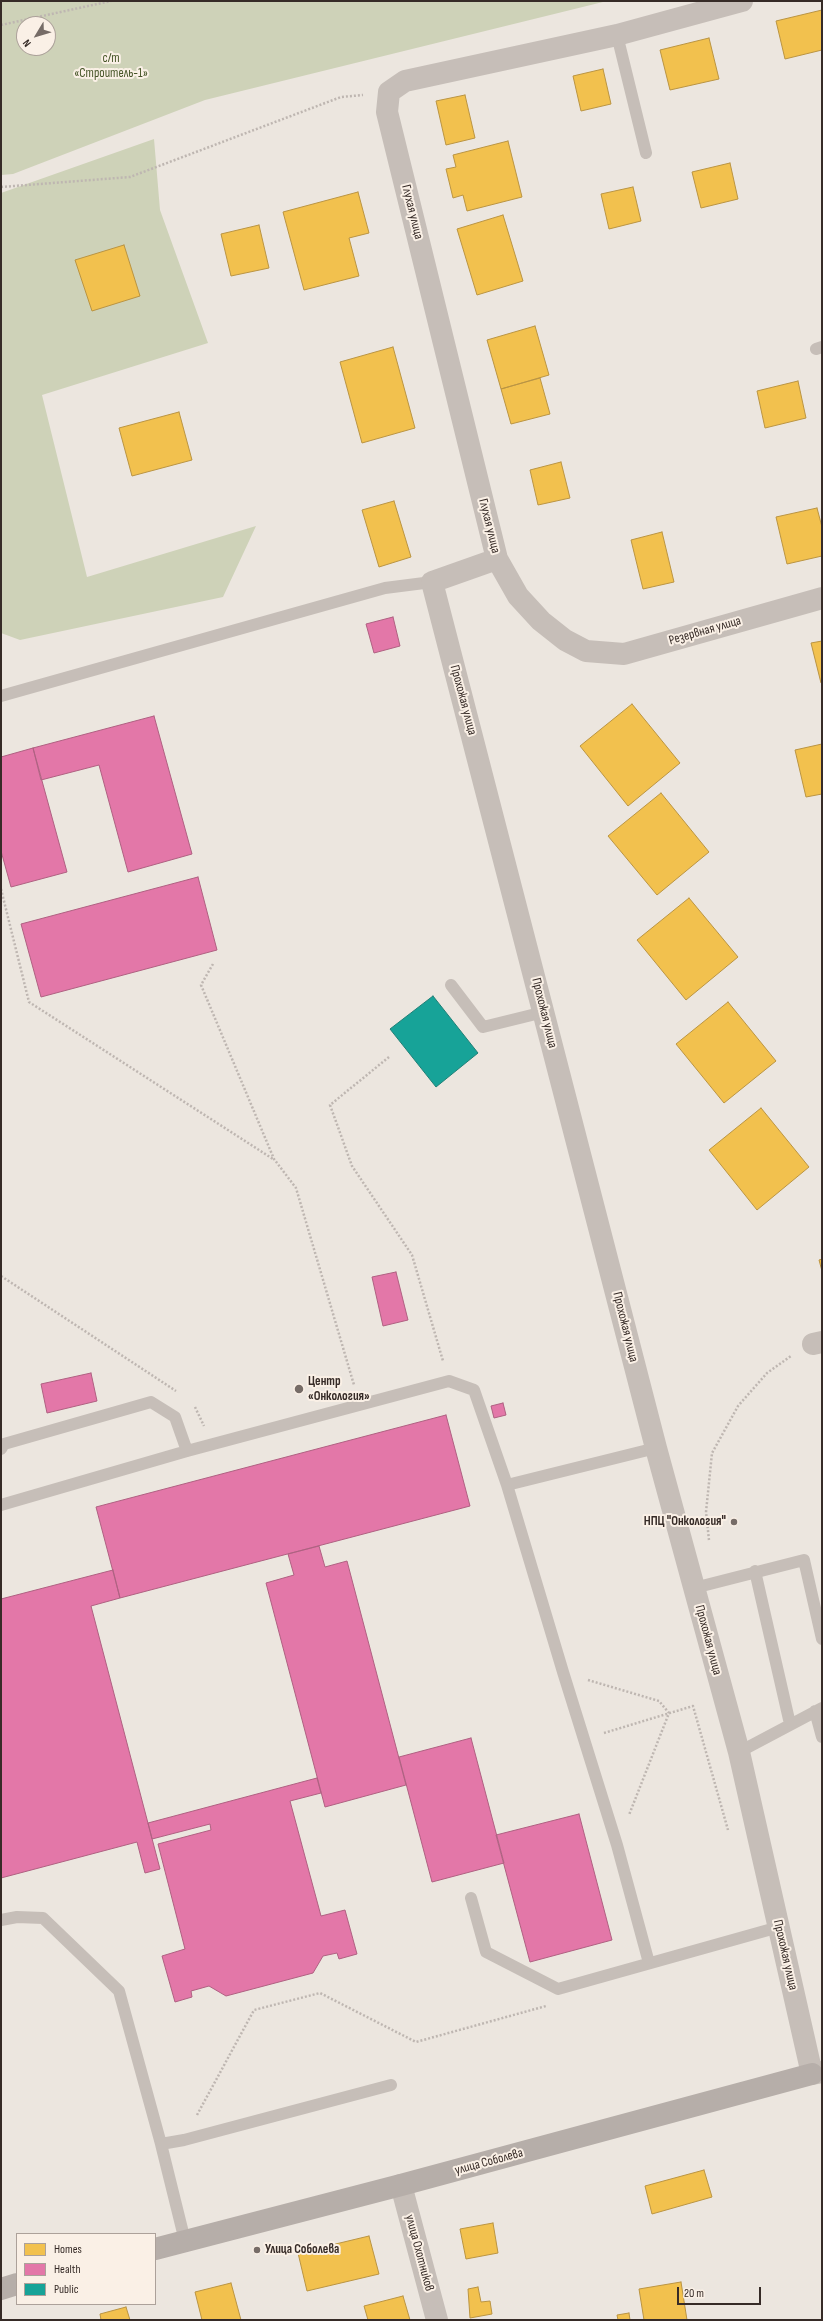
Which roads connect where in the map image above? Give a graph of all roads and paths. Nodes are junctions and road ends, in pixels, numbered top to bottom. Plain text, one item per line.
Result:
1 (111, 1) edge
2 (742, 1) edge
3 (1, 25) edge
4 (616, 35) junction
5 (389, 92) junction
6 (646, 153) dead end
7 (1, 187) edge
8 (497, 558) junction
9 (432, 582) junction
10 (822, 598) edge
11 (586, 651) joint
12 (1, 696) edge
13 (1, 889) edge
14 (213, 964) dead end
15 (451, 985) dead end
16 (544, 1012) junction
17 (389, 1057) dead end
18 (274, 1159) junction
19 (1, 1276) edge
20 (818, 1343) edge
21 (449, 1381) junction
22 (182, 1395) dead end
23 (192, 1405) dead end
24 (360, 1405) junction
25 (212, 1445) junction
26 (656, 1448) junction
27 (1, 1449) edge
28 (187, 1451) junction
29 (507, 1485) junction
30 (1, 1505) edge
31 (710, 1543) dead end
32 (755, 1571) junction
33 (694, 1588) junction
34 (822, 1639) edge
35 (562, 1672) junction
36 (693, 1706) dead end
37 (819, 1709) edge
38 (669, 1712) junction
39 (790, 1724) junction
40 (822, 1738) edge
41 (584, 1739) junction
42 (739, 1752) junction
43 (618, 1845) junction
44 (471, 1898) dead end
45 (1, 1920) edge
46 (779, 1927) junction
47 (649, 1963) junction
48 (548, 2006) dead end
49 (817, 2073) edge
50 (391, 2085) dead end
51 (184, 2140) junction
52 (161, 2144) junction
53 (401, 2186) junction
54 (185, 2241) junction
55 (156, 2249) edge
56 (16, 2284) edge
57 (1, 2289) edge
58 (437, 2320) edge

1 - 3 path
2 - 4 street
4 - 5 street
4 - 6 lane
5 - 7 path
5 - 8 street, Глухая улица
8 - 9 street
8 - 11 street, Глухая улица
9 - 12 lane
9 - 16 street, Прохожая улица
10 - 11 street, Резервная улица
13 - 18 path
14 - 18 path
15 - 16 lane
16 - 26 street, Прохожая улица
17 - 21 path
18 - 24 path
19 - 22 path
20 - 31 path
21 - 24 lane
21 - 29 lane
23 - 25 path
24 - 25 lane
25 - 28 lane
26 - 29 lane
26 - 33 street, Прохожая улица
27 - 28 lane
28 - 30 lane
29 - 35 lane
32 - 33 lane
32 - 34 lane
32 - 39 lane
33 - 42 street, Прохожая улица
35 - 38 path
35 - 41 lane
36 - 38 path
37 - 39 lane
37 - 40 lane
38 - 41 path
38 - 43 path
39 - 42 lane
41 - 43 lane
42 - 46 street, Прохожая улица
43 - 47 lane
44 - 47 lane
45 - 52 lane
46 - 47 lane
46 - 49 street, Прохожая улица
48 - 51 path
49 - 53 street, улица Соболева
50 - 51 lane
51 - 52 lane
52 - 54 lane
53 - 54 street, улица Соболева
53 - 58 street, улица Охотников
54 - 55 street, улица Соболева
56 - 57 street

